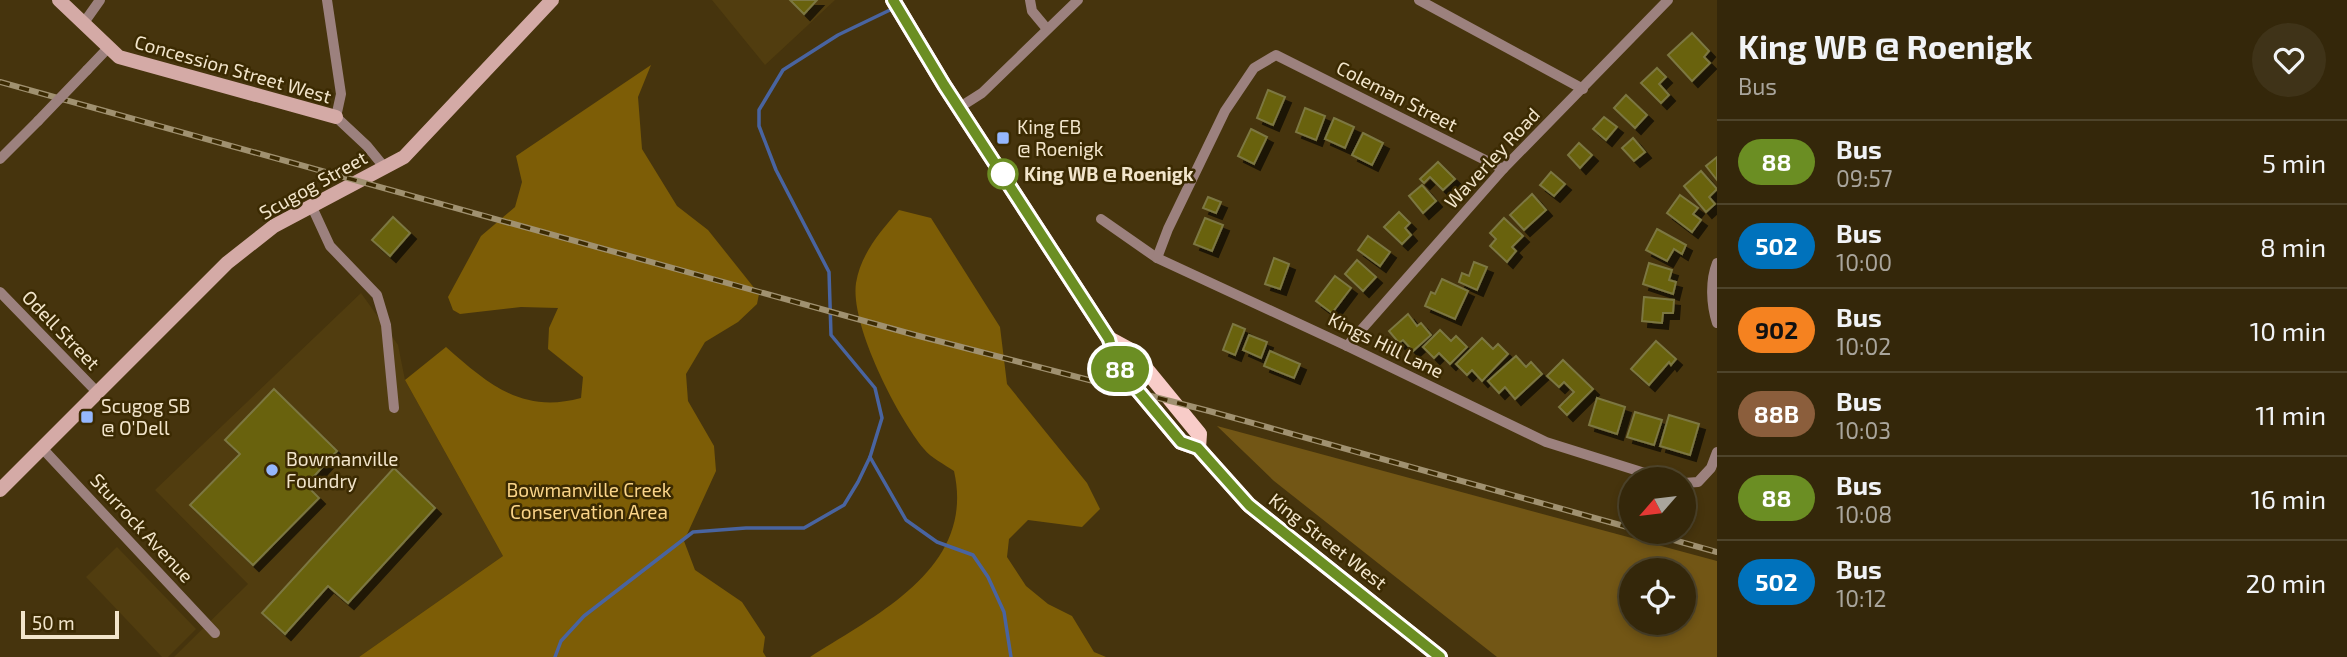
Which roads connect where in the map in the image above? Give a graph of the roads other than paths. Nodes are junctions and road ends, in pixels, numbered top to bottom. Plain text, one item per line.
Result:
1 (59, 0) edge
2 (100, 0) edge
3 (327, 0) edge
4 (552, 0) edge
5 (893, 0) edge
6 (1030, 0) edge
7 (1078, 0) edge
8 (1419, 0) edge
9 (1668, 0) edge
10 (83, 24) junction
11 (1047, 29) junction
12 (108, 48) junction
13 (1583, 89) junction
14 (960, 107) junction
15 (336, 117) junction
16 (0, 159) edge
17 (385, 168) junction
18 (1503, 169) junction
19 (312, 207) junction
20 (1101, 219) dead end
21 (1157, 258) junction
22 (1717, 263) edge
23 (0, 292) edge
24 (1717, 323) edge
25 (1347, 346) junction
26 (97, 392) junction
27 (394, 408) dead end
28 (42, 448) junction
29 (1717, 452) edge
30 (1626, 467) edge
31 (1696, 482) edge
32 (0, 490) edge
33 (215, 634) dead end
34 (1440, 657) edge

1 - 10 street, Concession Street West
2 - 10 street
3 - 15 street
4 - 17 street, Scugog Street
5 - 14 main road, King Street West
6 - 11 street
7 - 11 street
8 - 13 street
9 - 13 street, Waverley Road
10 - 12 street, Concession Street West
11 - 14 street
12 - 15 street, Concession Street West
12 - 16 street, bridge
13 - 18 street, Waverley Road
14 - 34 main road, King Street West
15 - 17 street
17 - 19 street, Scugog Street
18 - 21 street, Coleman Street
18 - 25 street, Waverley Road
19 - 26 street, Scugog Street
19 - 27 street
20 - 21 street, Kings Hill Lane
21 - 25 street, Kings Hill Lane
22 - 24 street
23 - 26 street, Odell Street
25 - 30 street, Kings Hill Lane
26 - 28 street, Scugog Street
28 - 32 street, Scugog Street
28 - 33 street, Sturrock Avenue
29 - 31 street

